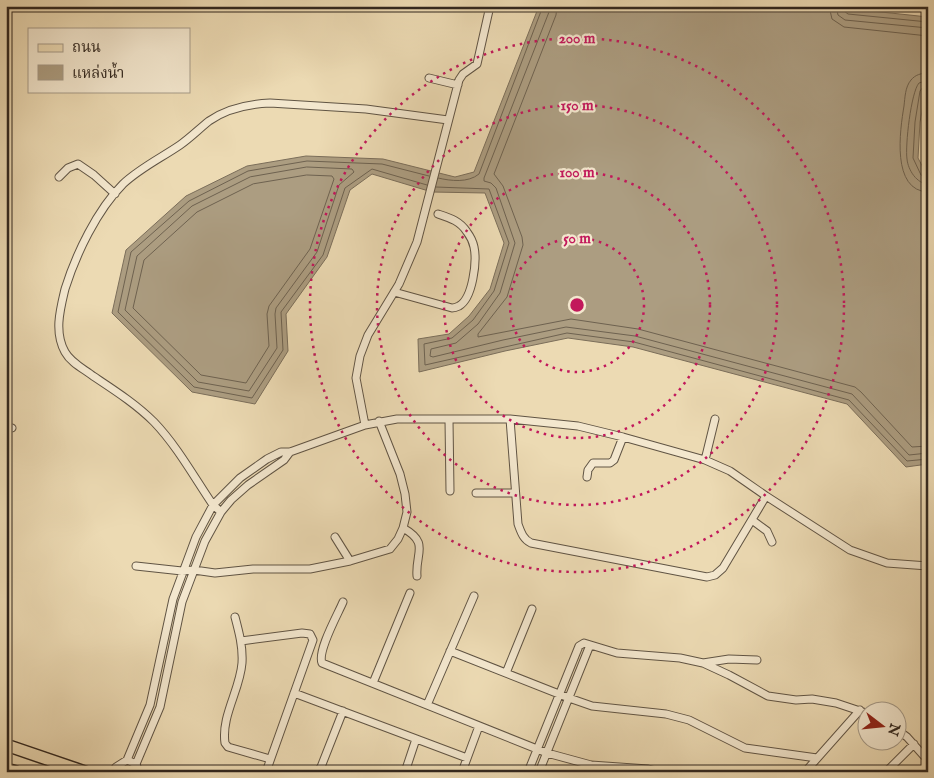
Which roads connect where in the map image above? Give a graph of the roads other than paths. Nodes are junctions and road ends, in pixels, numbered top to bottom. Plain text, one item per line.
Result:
1 (490, 6) edge
2 (429, 78) dead end
3 (458, 85) junction
4 (448, 120) junction
5 (59, 177) dead end
6 (115, 194) junction
7 (438, 214) dead end
8 (394, 292) junction
9 (510, 419) junction
10 (716, 419) dead end
11 (449, 420) junction
12 (379, 421) junction
13 (365, 425) junction
14 (623, 437) junction
15 (290, 452) junction
16 (705, 460) junction
17 (587, 477) dead end
18 (450, 491) dead end
19 (476, 493) dead end
20 (515, 493) junction
21 (766, 496) junction
22 (213, 505) junction
23 (221, 512) junction
24 (752, 520) junction
25 (403, 528) junction
26 (335, 537) dead end
27 (772, 542) dead end
28 (350, 561) junction
29 (136, 566) dead end
30 (928, 566) edge
31 (194, 570) junction
32 (182, 571) junction
33 (417, 576) dead end
34 (410, 593) dead end
35 (474, 596) dead end
36 (343, 602) dead end
37 (532, 609) dead end
38 (235, 617) dead end
39 (241, 641) junction
40 (587, 644) junction
41 (450, 651) junction
42 (757, 660) dead end
43 (703, 663) junction
44 (506, 673) junction
45 (373, 683) junction
46 (294, 693) junction
47 (560, 694) junction
48 (569, 698) junction
49 (427, 705) junction
50 (856, 710) edge
51 (343, 711) junction
52 (856, 719) edge
53 (479, 726) junction
54 (906, 737) edge
55 (416, 739) junction
56 (914, 744) junction
57 (6, 745) edge
58 (537, 749) junction
59 (547, 753) junction
60 (924, 756) dead end
61 (270, 758) junction
62 (467, 758) junction
63 (817, 758) junction
64 (126, 760) junction
65 (136, 764) junction
66 (6, 769) edge
67 (600, 769) edge
68 (319, 770) edge
69 (16, 772) edge
70 (85, 772) edge
71 (112, 772) edge
72 (139, 772) edge
73 (266, 772) edge
74 (332, 772) edge
75 (404, 772) edge
76 (462, 772) edge
77 (528, 772) edge
78 (539, 772) edge
79 (660, 772) edge
80 (805, 772) edge
81 (886, 772) edge

1 - 3 street
2 - 3 street
3 - 4 street
4 - 6 street
4 - 8 street
5 - 6 street
6 - 22 street
7 - 8 street
8 - 13 street
9 - 11 street
9 - 14 street
9 - 20 street
10 - 16 street
11 - 12 street
11 - 18 street
12 - 13 street
12 - 25 street
13 - 15 street
14 - 16 street
14 - 17 street
15 - 22 street
15 - 23 street
16 - 21 street
19 - 20 street
20 - 24 street
21 - 24 street
21 - 30 street
22 - 23 street
22 - 32 street
23 - 31 street
24 - 27 street
25 - 28 street
25 - 33 street
26 - 28 street
28 - 31 street
29 - 32 street
31 - 32 street
31 - 65 street
32 - 64 street
34 - 45 street
35 - 41 street
36 - 45 street
37 - 44 street
38 - 39 street
39 - 46 street
39 - 61 street
40 - 43 street
40 - 47 street
40 - 48 street
41 - 44 street
41 - 49 street
42 - 43 street
43 - 50 street
44 - 47 street
45 - 49 street
46 - 51 street
46 - 61 street
47 - 48 street
47 - 58 street
48 - 59 street
48 - 63 street
49 - 53 street
51 - 55 street
51 - 68 street
52 - 63 street
53 - 58 street
53 - 62 street
54 - 56 street
55 - 62 street
55 - 75 street
56 - 60 street
56 - 81 street
57 - 70 main road
58 - 59 street
58 - 77 street
59 - 67 street
59 - 78 street
61 - 73 street
62 - 76 street
63 - 80 street
64 - 65 street
64 - 71 street
65 - 72 street
66 - 69 main road
67 - 79 street
68 - 74 street

